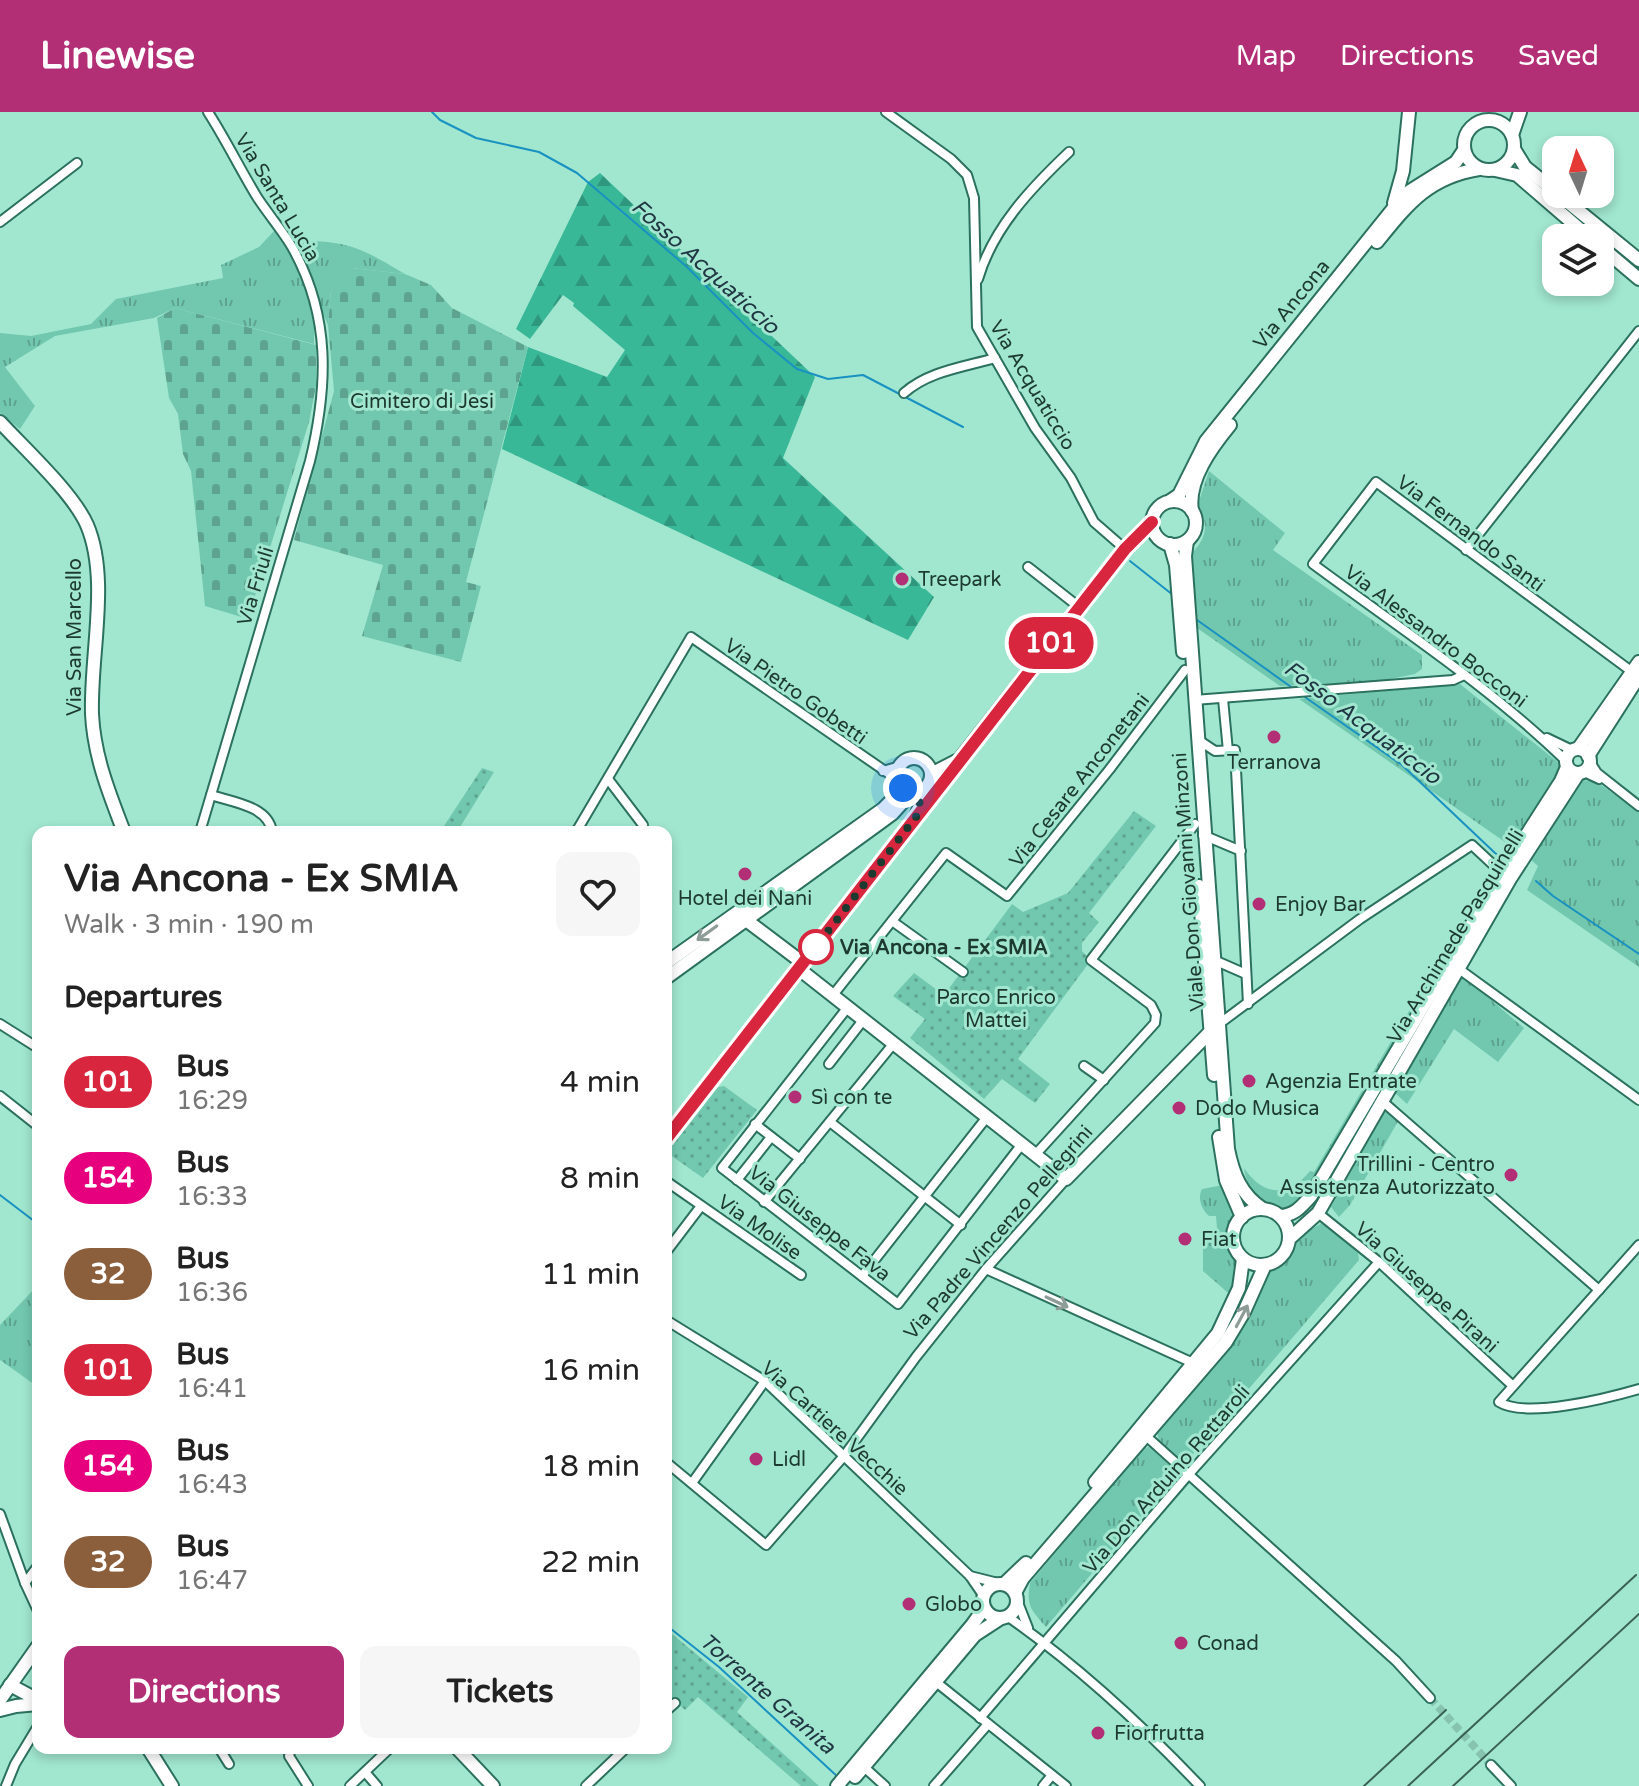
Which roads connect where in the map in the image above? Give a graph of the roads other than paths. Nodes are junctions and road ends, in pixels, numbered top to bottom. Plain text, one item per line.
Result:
1 (208, 112) edge
2 (886, 112) edge
3 (1409, 112) edge
4 (1520, 112) edge
5 (1501, 116) edge
6 (1513, 142) junction
7 (1464, 150) junction
8 (1069, 152) dead end
9 (77, 163) dead end
10 (1479, 169) junction
11 (1495, 170) junction
12 (1542, 181) edge
13 (1575, 208) edge
14 (1389, 214) junction
15 (0, 222) edge
16 (1574, 224) edge
17 (1614, 258) edge
18 (1639, 260) edge
19 (1639, 279) edge
20 (975, 287) junction
21 (1639, 331) edge
22 (324, 347) joint
23 (995, 358) junction
24 (904, 393) dead end
25 (0, 422) edge
26 (1170, 501) junction
27 (1192, 511) junction
28 (1152, 522) junction
29 (1187, 541) junction
30 (1165, 542) junction
31 (1125, 549) junction
32 (1466, 550) junction
33 (1313, 564) joint
34 (1028, 567) dead end
35 (1079, 607) junction
36 (1185, 670) junction
37 (1636, 670) edge
38 (1464, 675) junction
39 (1223, 699) junction
40 (1194, 700) junction
41 (1197, 739) junction
42 (972, 742) junction
43 (1228, 751) junction
44 (960, 759) junction
45 (1578, 761) junction
46 (929, 769) junction
47 (608, 779) junction
48 (906, 783) junction
49 (211, 795) junction
50 (1639, 806) edge
51 (916, 817) junction
52 (643, 825) dead end
53 (877, 825) junction
54 (122, 826) edge
55 (202, 826) edge
56 (270, 826) edge
57 (580, 826) edge
58 (1199, 830) junction
59 (897, 842) junction
60 (1241, 851) junction
61 (1502, 873) junction
62 (746, 920) junction
63 (892, 921) junction
64 (672, 959) edge
65 (1214, 960) junction
66 (801, 966) junction
67 (1459, 969) junction
68 (963, 972) dead end
69 (672, 974) edge
70 (1246, 974) junction
71 (833, 995) junction
72 (1248, 1004) junction
73 (848, 1007) junction
74 (864, 1019) junction
75 (0, 1024) edge
76 (1215, 1028) junction
77 (894, 1043) junction
78 (32, 1044) edge
79 (829, 1064) dead end
80 (1084, 1066) dead end
81 (1104, 1080) junction
82 (0, 1096) edge
83 (1381, 1100) junction
84 (1639, 1100) edge
85 (987, 1117) junction
86 (32, 1121) edge
87 (830, 1122) junction
88 (755, 1124) junction
89 (672, 1131) edge
90 (771, 1137) junction
91 (1022, 1144) junction
92 (1035, 1155) junction
93 (800, 1159) junction
94 (1066, 1179) junction
95 (737, 1180) junction
96 (672, 1185) edge
97 (924, 1196) junction
98 (764, 1202) junction
99 (701, 1206) junction
100 (1263, 1209) junction
101 (1318, 1213) junction
102 (1280, 1216) junction
103 (1242, 1217) junction
104 (961, 1225) junction
105 (1289, 1239) junction
106 (672, 1244) edge
107 (1639, 1245) edge
108 (1243, 1259) junction
109 (1379, 1262) junction
110 (1265, 1265) junction
111 (986, 1269) junction
112 (801, 1275) dead end
113 (862, 1276) junction
114 (1599, 1290) junction
115 (672, 1324) edge
116 (1193, 1363) junction
117 (765, 1381) junction
118 (1513, 1386) junction
119 (1639, 1389) edge
120 (1146, 1436) junction
121 (844, 1456) junction
122 (672, 1467) edge
123 (1189, 1474) junction
124 (692, 1483) junction
125 (0, 1514) edge
126 (32, 1574) edge
127 (970, 1576) junction
128 (25, 1583) junction
129 (1001, 1584) junction
130 (1016, 1596) junction
131 (32, 1598) edge
132 (983, 1598) junction
133 (1004, 1617) junction
134 (1030, 1633) junction
135 (1044, 1644) junction
136 (32, 1654) edge
137 (936, 1682) junction
138 (10, 1685) junction
139 (1430, 1698) tunnel mouth
140 (32, 1699) edge
141 (0, 1700) edge
142 (675, 1703) dead end
143 (32, 1704) edge
144 (672, 1706) edge
145 (0, 1710) edge
146 (984, 1721) junction
147 (32, 1736) edge
148 (152, 1754) edge
149 (223, 1754) edge
150 (290, 1754) edge
151 (384, 1754) edge
152 (463, 1754) edge
153 (620, 1754) edge
154 (229, 1764) dead end
155 (1491, 1765) tunnel mouth
156 (365, 1772) junction
157 (855, 1774) edge
158 (1052, 1775) junction
159 (6, 1786) edge
160 (172, 1786) edge
161 (308, 1786) edge
162 (350, 1786) edge
163 (377, 1786) edge
164 (493, 1786) edge
165 (586, 1786) edge
166 (837, 1786) edge
167 (885, 1786) edge
168 (934, 1786) edge
169 (1043, 1786) edge
170 (1066, 1786) edge
171 (1200, 1786) edge
172 (1511, 1786) edge

1 - 22 street, Via Santa Lucia
2 - 20 street, Via Acquaticcio
3 - 14 main road
4 - 6 main road
5 - 6 main road, Via Ancona
5 - 7 main road, Via Ancona
6 - 11 main road
6 - 12 main road, Via Ancona
7 - 10 main road
7 - 14 main road, Via Ancona
8 - 20 street
9 - 15 street
10 - 11 main road, Via Ancona
10 - 27 main road, Via Ancona
11 - 16 main road
13 - 18 main road, Via Ancona
14 - 26 main road, Via Ancona
17 - 19 main road
20 - 23 street, Via Acquaticcio
21 - 32 street
22 - 49 street, Via Friuli
23 - 24 street
23 - 31 street, Via Acquaticcio
25 - 54 main road, Via San Marcello
26 - 27 main road
26 - 28 main road
27 - 29 main road
28 - 30 main road
28 - 31 main road
29 - 30 main road
29 - 40 main road, Viale Don Giovanni Minzoni
30 - 31 main road
30 - 36 main road, Viale Don Giovanni Minzoni
31 - 35 main road
32 - 33 street, Via Fernando Santi
32 - 37 street, Via Fernando Santi
33 - 38 street, Via Alessandro Bocconi
34 - 35 street
35 - 42 main road
36 - 58 main road, Viale Don Giovanni Minzoni
36 - 63 street, Via Cesare Anconetani
37 - 45 main road, Via Archimede Pasquinelli
38 - 39 street
38 - 45 street, Via Alessandro Bocconi
39 - 40 street
39 - 43 street
40 - 41 main road, Viale Don Giovanni Minzoni
41 - 43 street
41 - 58 main road, Viale Don Giovanni Minzoni
42 - 44 main road
42 - 46 main road
43 - 60 street
44 - 46 main road
44 - 51 street
45 - 50 street, Via Alessandro Bocconi
45 - 61 main road, Via Archimede Pasquinelli
45 - 67 main road, Via Archimede Pasquinelli
46 - 48 main road
46 - 48 main road
47 - 48 street, Via Pietro Gobetti
47 - 52 street
47 - 57 street
48 - 51 main road
48 - 53 main road
48 -> 64 main road
49 - 55 street, Via Friuli
49 - 56 street
51 - 59 main road
53 - 59 main road
53 - 62 main road
58 - 60 street
58 - 65 main road, Viale Don Giovanni Minzoni
58 - 76 main road, Viale Don Giovanni Minzoni
58 - 81 street
59 - 66 main road
60 - 70 street
61 - 72 street, Via Padre Vincenzo Pellegrini
61 - 102 main road, Via Archimede Pasquinelli
62 - 66 main road
62 - 69 main road
63 - 68 street
63 - 71 street, Via Cesare Anconetani
65 - 70 street
65 - 76 main road, Viale Don Giovanni Minzoni
66 - 71 main road
66 - 89 main road
67 - 83 main road, Via Archimede Pasquinelli
67 - 84 street
70 - 72 street
71 - 73 main road
72 - 76 street, Via Padre Vincenzo Pellegrini
73 - 74 main road
73 - 88 street
74 - 77 main road
74 - 79 street
75 - 78 street
76 - 94 main road, Via Padre Vincenzo Pellegrini
76 - 100 main road, Viale Don Giovanni Minzoni
76 - 103 main road, Viale Don Giovanni Minzoni
77 - 85 main road
77 - 87 street
80 - 81 street
81 - 92 street
82 - 86 street
83 - 101 main road, Via Archimede Pasquinelli
83 - 114 street
85 - 91 main road
85 - 97 street
87 - 93 street
87 - 97 street
88 - 90 street
88 - 95 street, Via Giuseppe Fava
90 - 93 street
90 - 95 street
91 - 92 main road
91 - 104 street
92 - 94 main road
93 - 98 street
94 - 111 street, Via Padre Vincenzo Pellegrini
95 - 98 street, Via Giuseppe Fava
96 - 99 street, Via Molise
97 - 104 street
97 - 113 street
98 - 113 street, Via Giuseppe Fava
99 - 106 street, Via Molise
99 - 112 street, Via Molise
100 - 102 main road, Viale Don Giovanni Minzoni
100 - 103 main road
101 - 105 main road, Via Archimede Pasquinelli
101 - 109 street, Via Giuseppe Pirani
102 - 105 main road
103 - 108 main road, Viale Don Giovanni Minzoni
104 - 113 street, Via Giuseppe Fava
105 - 110 main road, Viale Don Giovanni Minzoni
107 - 114 street
108 - 110 main road
108 - 116 main road, Viale Don Giovanni Minzoni
109 - 118 street, Via Giuseppe Pirani
109 - 123 street, Via Don Arduino Rettaroli
120 -> 110 main road, Viale Don Giovanni Minzoni
111 -> 116 street
111 - 121 street, Via Padre Vincenzo Pellegrini
114 - 118 street
115 - 117 street, Via Cartiere Vecchie
116 - 129 main road, Viale Don Giovanni Minzoni
117 - 121 street, Via Cartiere Vecchie
117 - 124 street
118 - 119 street
120 - 123 street
120 - 130 main road, Viale Don Giovanni Minzoni
121 - 124 street, Via Padre Vincenzo Pellegrini
121 - 127 street, Via Cartiere Vecchie
122 - 124 street
123 - 135 street, Via Don Arduino Rettaroli
123 - 139 street
125 - 128 street
126 - 128 street
127 - 129 street, Via Cartiere Vecchie
127 - 132 street, Via Cartiere Vecchie
128 - 131 street
129 - 130 main road
129 - 132 main road, Viale Don Giovanni Minzoni
130 - 133 main road, Viale Don Giovanni Minzoni
130 - 134 street
132 - 133 main road
132 - 157 main road, Viale Don Giovanni Minzoni
133 - 134 street
133 - 137 main road, Viale Don Giovanni Minzoni
134 - 135 street
135 - 146 street, Via Don Arduino Rettaroli
135 - 171 street
136 - 138 main road
137 - 146 street
137 - 157 main road, Viale Don Giovanni Minzoni
138 - 140 main road
138 - 141 main road
142 - 144 street
143 - 145 main road
146 - 158 street
146 - 168 street, Via Don Arduino Rettaroli
147 - 159 street
148 - 160 main road
149 - 154 street
150 - 161 street
151 - 156 street
152 - 164 main road
153 - 165 street
155 - 172 street
156 - 162 street
156 - 163 street
157 - 166 main road, Viale Don Giovanni Minzoni
157 - 167 street
158 - 169 street
158 - 170 street

